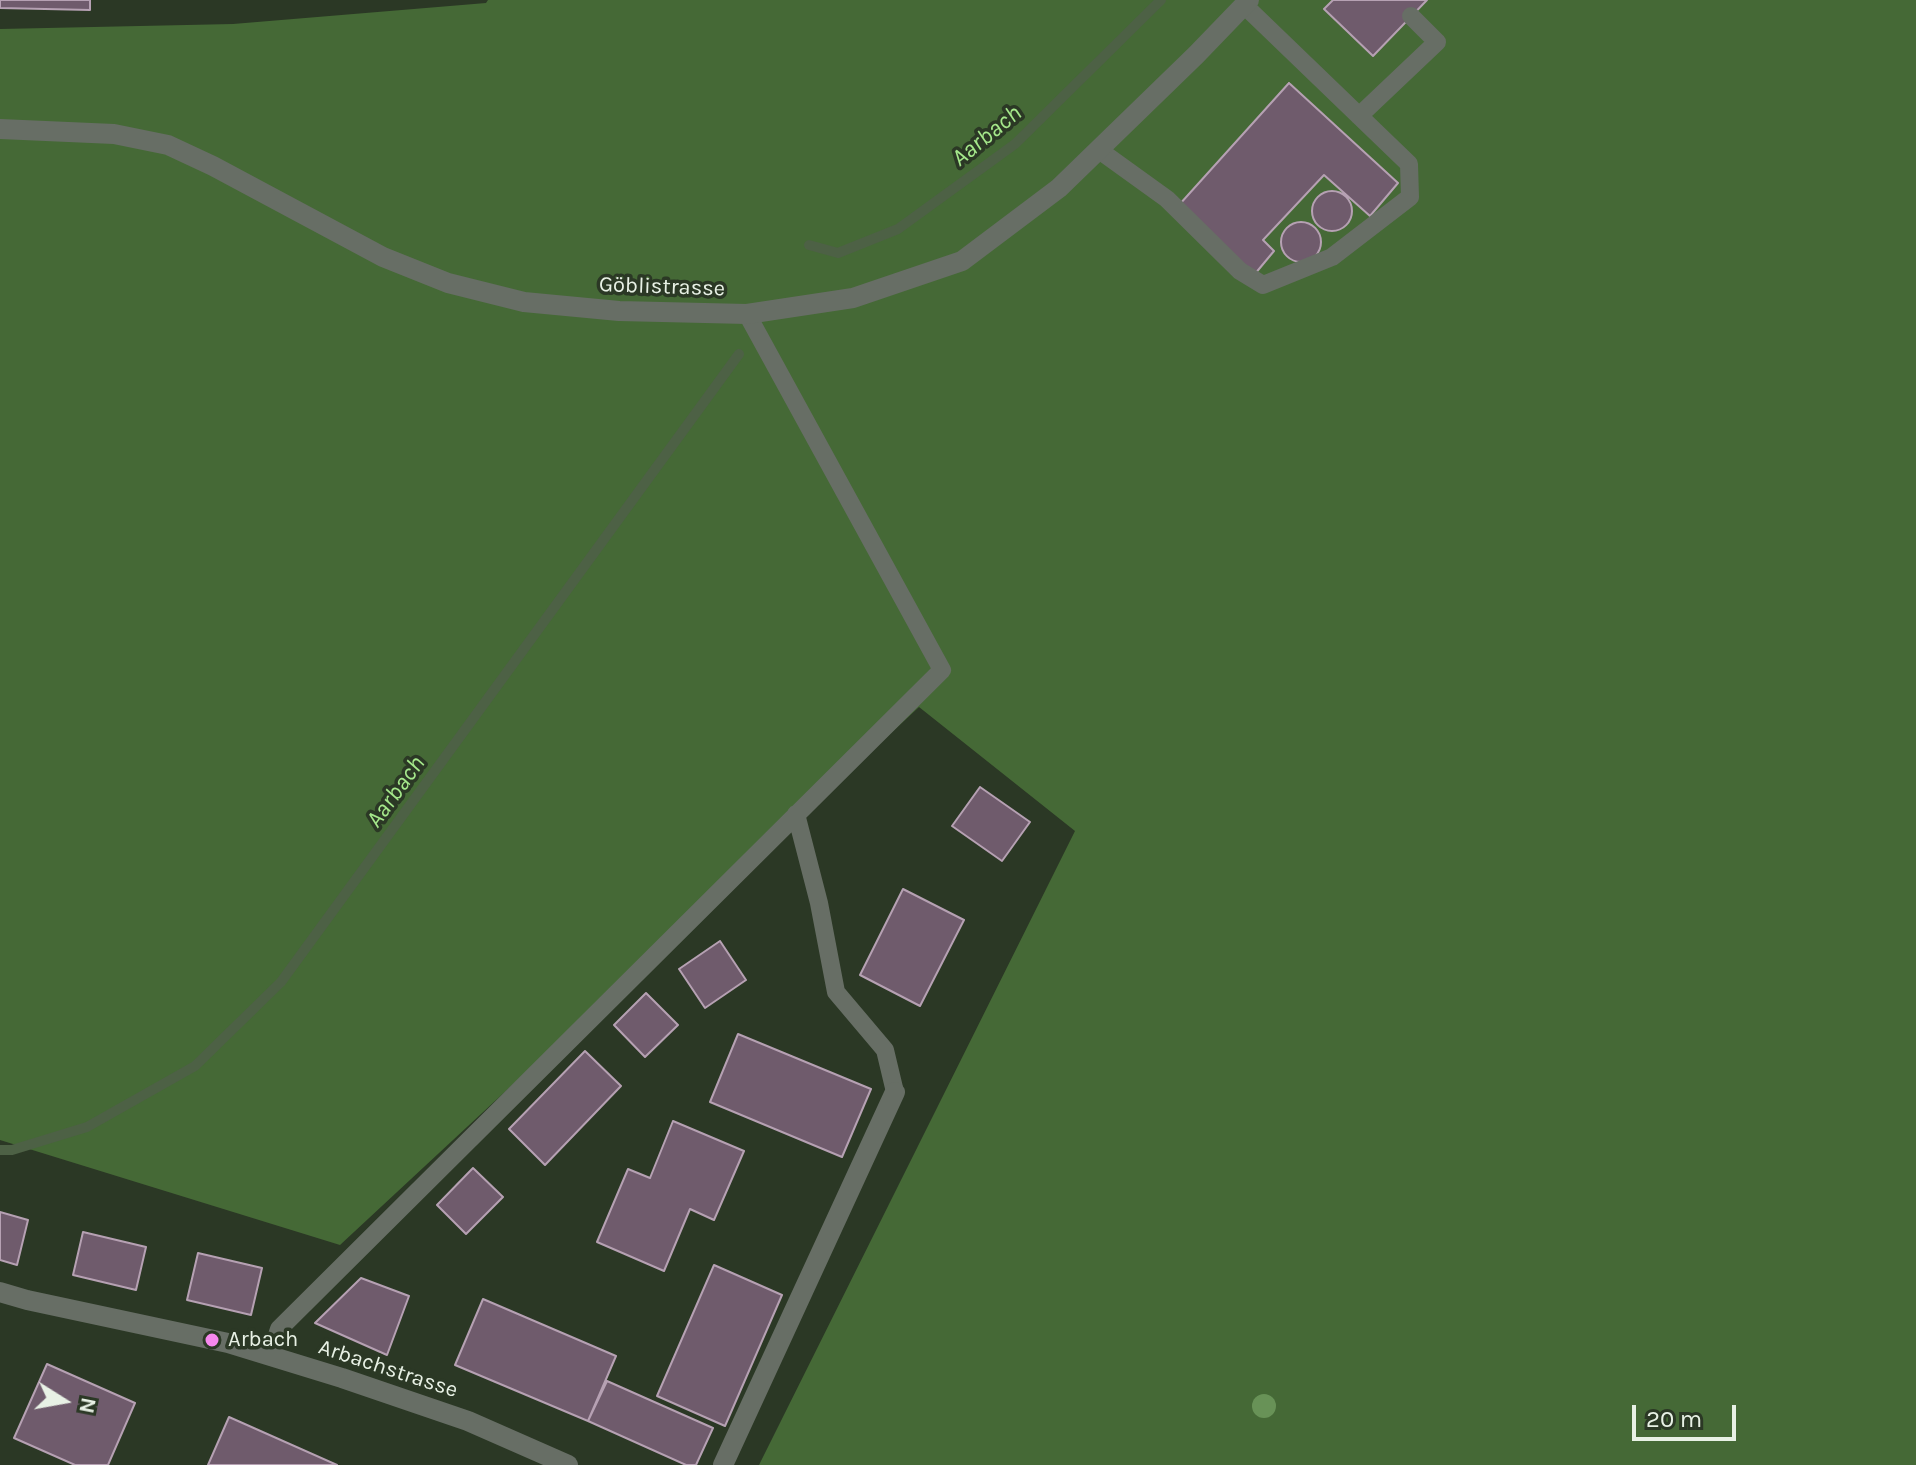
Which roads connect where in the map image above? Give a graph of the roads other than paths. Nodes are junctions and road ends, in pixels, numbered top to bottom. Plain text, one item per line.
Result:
1 (1246, 3) edge
2 (1411, 16) dead end
3 (1359, 116) junction
4 (0, 129) edge
5 (1099, 150) junction
6 (747, 314) junction
7 (796, 814) junction
8 (895, 1092) joint
9 (0, 1292) edge
10 (270, 1356) junction
11 (568, 1465) edge
12 (723, 1465) edge

1 - 3 lane
1 - 5 street, Göblistrasse
2 - 3 lane
3 - 5 lane
4 - 6 street, Göblistrasse
5 - 6 street, Göblistrasse
6 - 7 lane
7 - 8 lane
7 - 10 lane
8 - 12 street
9 - 10 street, Arbachstrasse
10 - 11 street, Arbachstrasse

